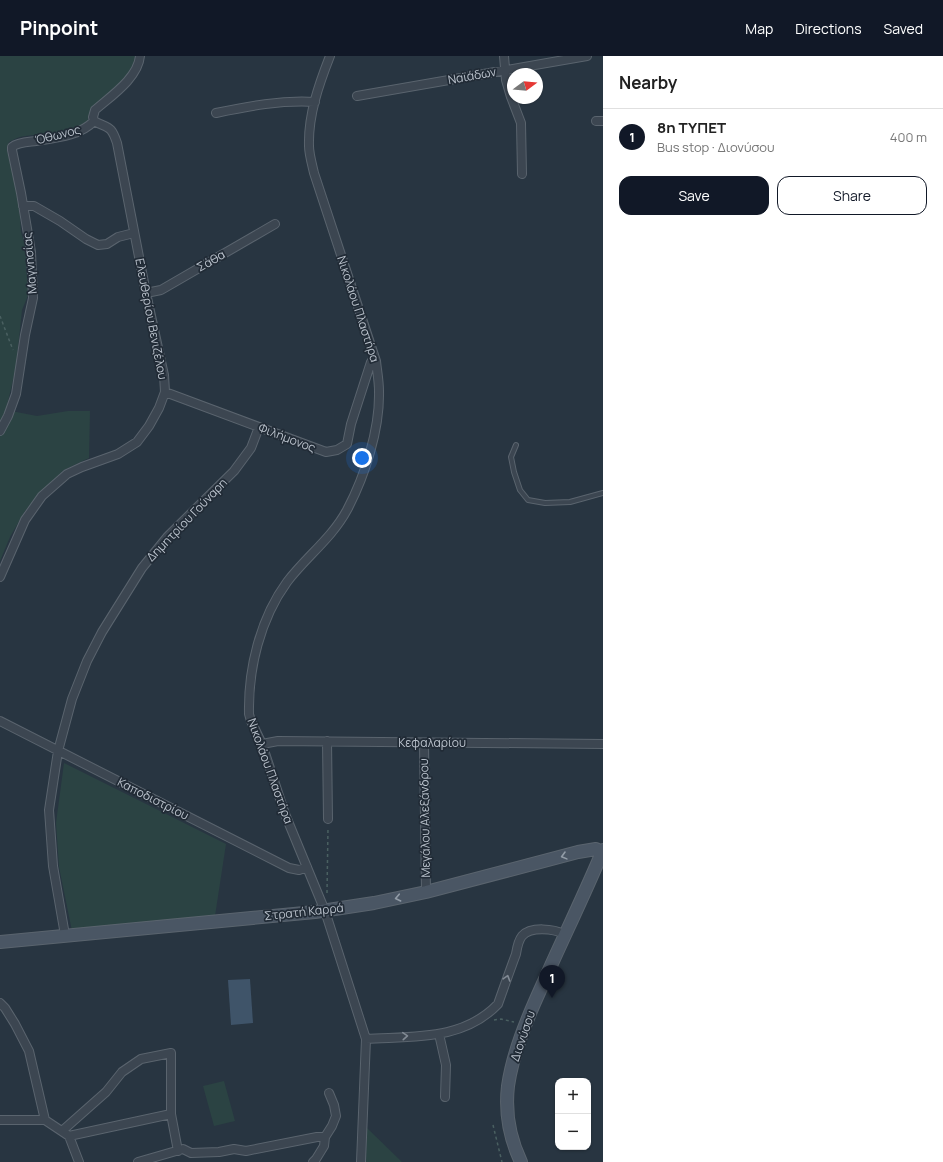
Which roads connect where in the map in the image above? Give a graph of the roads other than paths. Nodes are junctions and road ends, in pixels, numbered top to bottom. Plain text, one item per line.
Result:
1 (140, 56) edge
2 (330, 56) edge
3 (504, 56) edge
4 (587, 56) edge
5 (505, 71) junction
6 (357, 96) dead end
7 (315, 102) junction
8 (216, 113) dead end
9 (94, 121) junction
10 (19, 143) joint
11 (522, 174) dead end
12 (23, 206) junction
13 (275, 224) dead end
14 (134, 233) junction
15 (146, 293) junction
16 (376, 361) junction
17 (165, 392) junction
18 (259, 427) junction
19 (0, 431) edge
20 (516, 445) dead end
21 (603, 492) edge
22 (0, 577) edge
23 (0, 721) edge
24 (327, 742) junction
25 (424, 743) junction
26 (262, 744) junction
27 (603, 744) edge
28 (58, 751) junction
29 (328, 819) road end
30 (603, 851) edge
31 (307, 867) junction
32 (426, 892) junction
33 (325, 910) junction
34 (564, 934) junction
35 (65, 935) junction
36 (0, 942) edge
37 (0, 1003) edge
38 (439, 1034) junction
39 (366, 1039) junction
40 (329, 1093) dead end
41 (445, 1097) dead end
42 (170, 1114) junction
43 (0, 1120) edge
44 (45, 1120) junction
45 (62, 1131) junction
46 (68, 1136) junction
47 (325, 1137) junction
48 (178, 1151) junction
49 (79, 1162) edge
50 (138, 1162) edge
51 (313, 1162) edge
52 (361, 1162) edge
53 (522, 1162) edge

1 - 9 street
2 - 7 street, Νικολάου Πλαστήρα
3 - 5 street
4 - 5 street, Ναϊάδων
5 - 6 street, Ναϊάδων
5 - 11 street
7 - 8 street
7 - 16 street, Νικολάου Πλαστήρα
9 - 10 street, Όθωνος
9 - 14 street, Ελευθερίου Βενιζέλου
10 - 12 street, Μαγνησίας
12 - 14 street
12 - 19 street, Μαγνησίας
13 - 15 street, Σάθα
14 - 15 street, Ελευθερίου Βενιζέλου
15 - 17 street, Ελευθερίου Βενιζέλου
16 - 18 street, Φιλήμονος
16 - 26 street, Νικολάου Πλαστήρα
17 - 18 street, Φιλήμονος
17 - 22 street, Ελευθερίου Βενιζέλου
18 - 28 street, Δημητρίου Γούναρη
20 - 21 lane
23 - 28 street, Καποδιστρίου
24 - 25 street, Κεφαλαρίου
24 - 26 street, Κεφαλαρίου
24 - 29 street
25 - 27 street, Κεφαλαρίου
25 - 32 street, Μεγάλου Αλεξάνδρου
26 - 31 street, Νικολάου Πλαστήρα
28 - 31 street, Καποδιστρίου
28 - 35 street, Δημητρίου Γούναρη
30 -> 32 street, Στρατή Καρρά
30 - 34 street, Διονύσου
31 - 33 street, Νικολάου Πλαστήρα
32 -> 33 street, Στρατή Καρρά
33 - 35 street, Στρατή Καρρά
33 - 39 street, Νικολάου Πλαστήρα
38 -> 34 street
34 - 53 street, Διονύσου
35 - 36 street, Στρατή Καρρά
37 - 44 street
39 -> 38 street
38 - 41 street
39 - 52 street, Νικολάου Πλαστήρα
40 - 47 street
42 - 45 street
42 - 46 street
42 - 48 street
43 - 44 street
44 - 45 street
45 - 46 street
46 - 49 street
47 - 48 street
47 - 51 street
48 - 50 street

